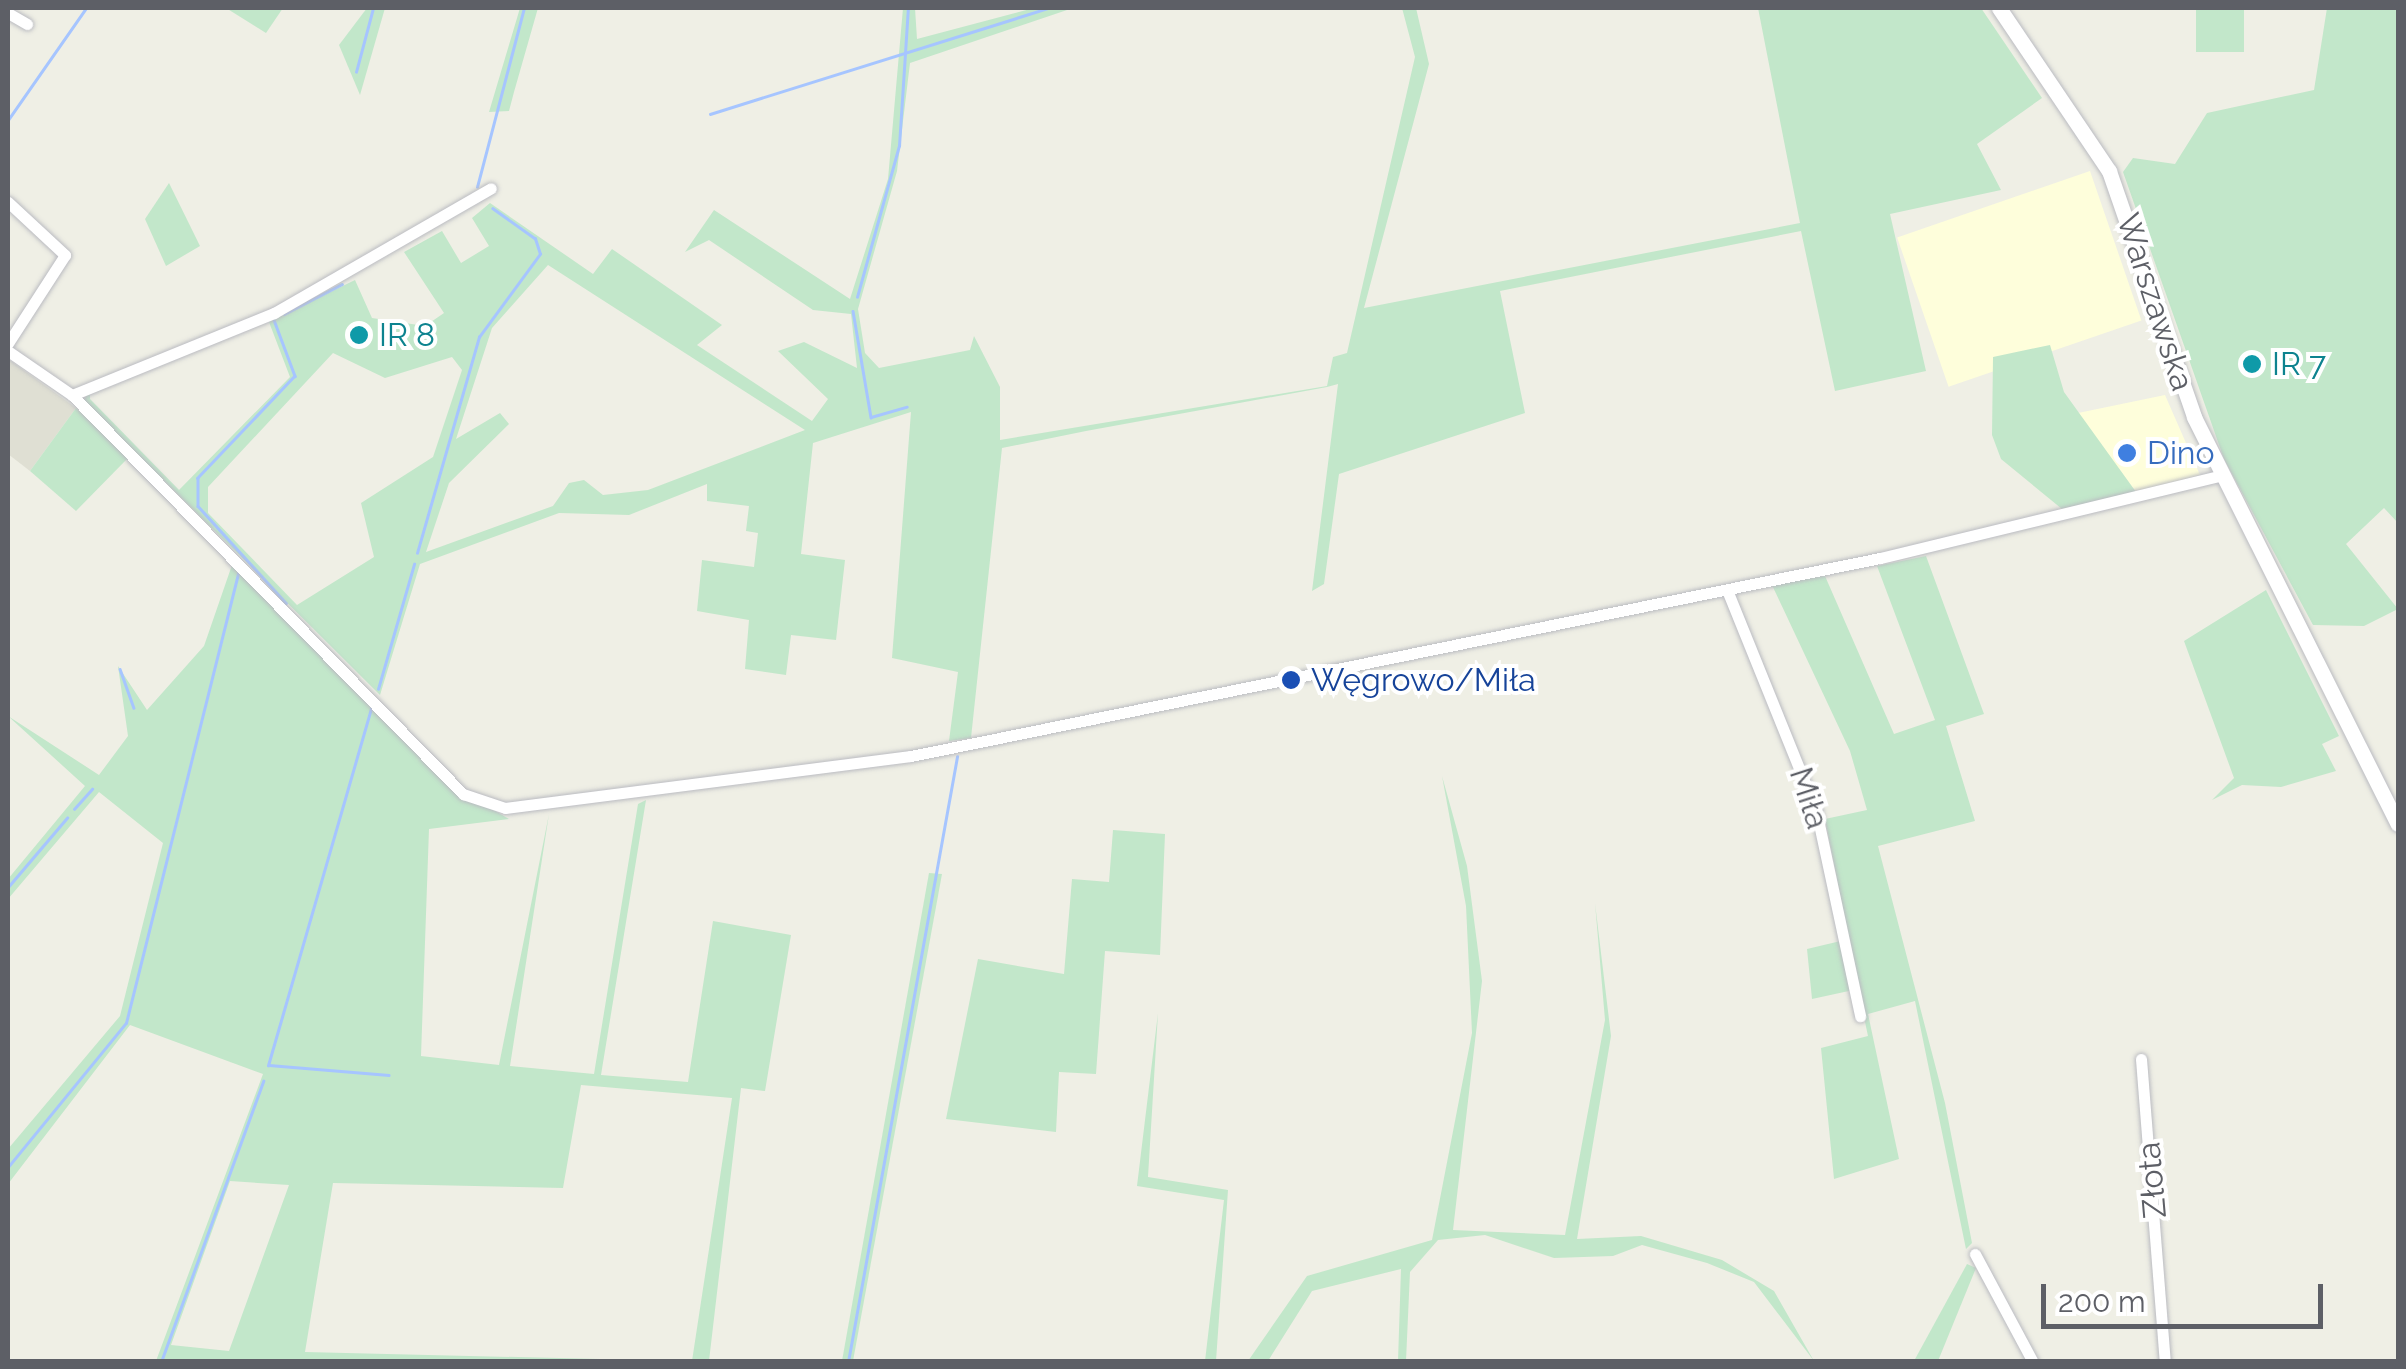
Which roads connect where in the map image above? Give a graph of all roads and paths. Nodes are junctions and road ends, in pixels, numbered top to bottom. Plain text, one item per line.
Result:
1 (1998, 8) edge
2 (8, 13) edge
3 (27, 24) dead end
4 (491, 188) dead end
5 (8, 202) edge
6 (8, 347) edge
7 (72, 395) junction
8 (2222, 475) junction
9 (1727, 590) junction
10 (2398, 824) edge
11 (1860, 1016) dead end
12 (2142, 1058) dead end
13 (1975, 1254) dead end
14 (2032, 1362) edge
15 (2165, 1362) edge

1 - 8 main road, Warszawska
2 - 3 street
4 - 7 street
5 - 6 street
6 - 7 street
7 - 9 street
8 - 9 street
8 - 10 main road, Warszawska
9 - 11 street, Miła
12 - 15 street, Złota
13 - 14 street

